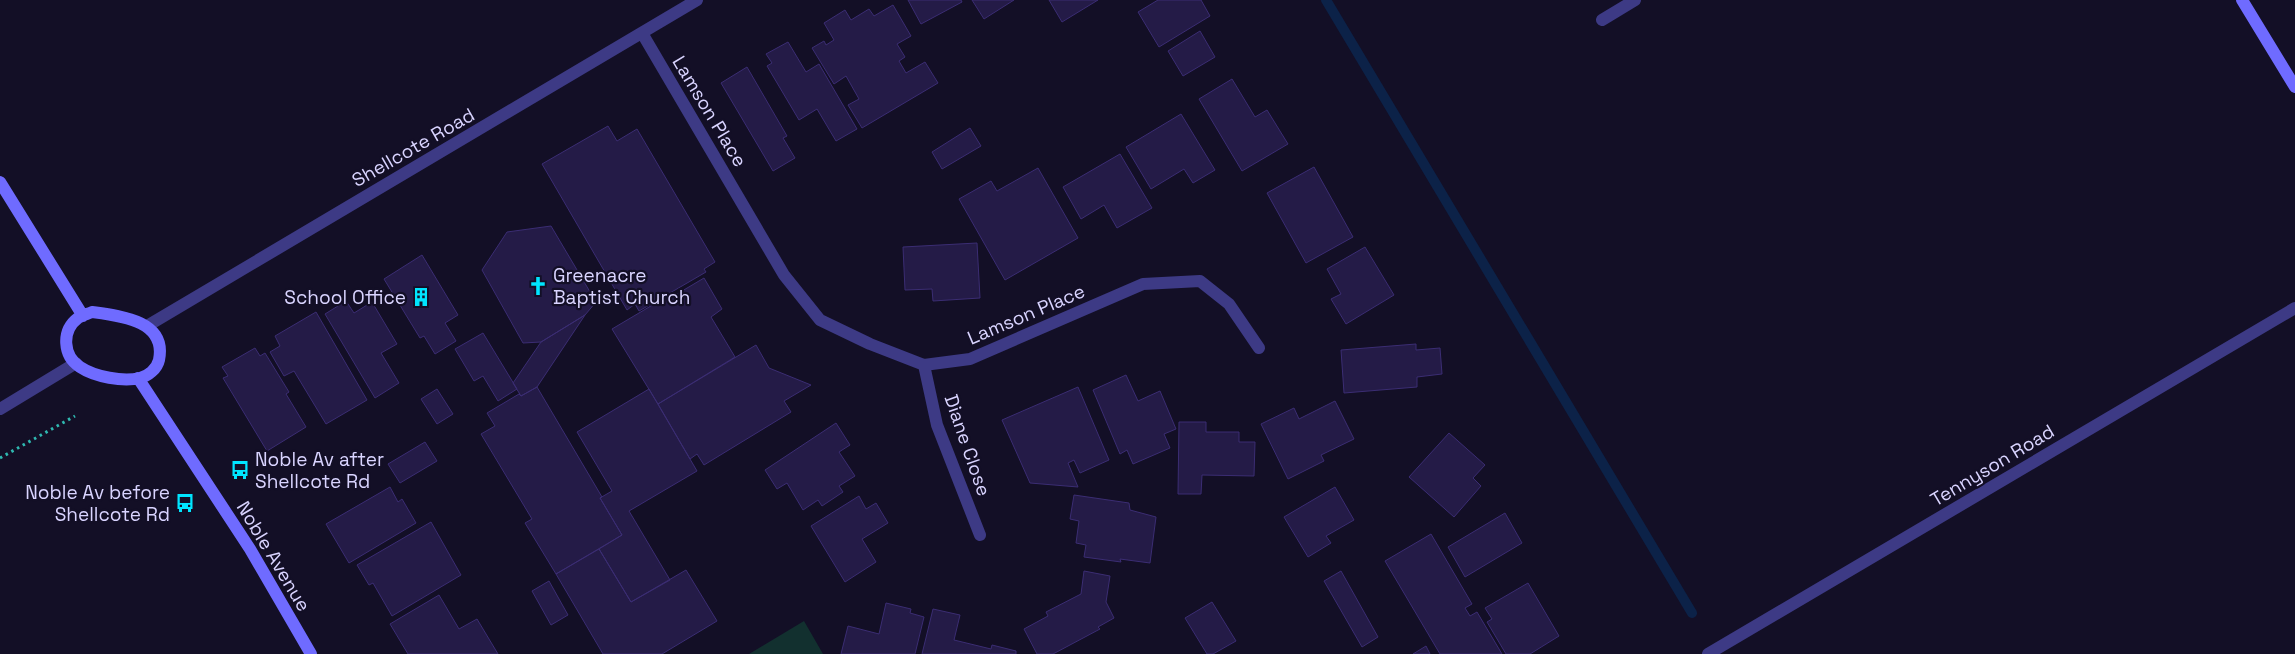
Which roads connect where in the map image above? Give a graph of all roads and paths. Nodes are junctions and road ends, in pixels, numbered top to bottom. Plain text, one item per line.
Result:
1 (697, 0) edge
2 (1635, 0) edge
3 (2242, 0) edge
4 (1602, 20) dead end
5 (642, 33) junction
6 (2295, 86) edge
7 (0, 182) edge
8 (2295, 308) edge
9 (83, 316) junction
10 (147, 326) junction
11 (1258, 348) dead end
12 (76, 363) junction
13 (924, 365) junction
14 (138, 378) junction
15 (0, 409) edge
16 (74, 416) dead end
17 (0, 458) edge
18 (980, 535) dead end
19 (311, 654) edge
20 (1708, 654) edge

1 - 5 street, Shellcote Road
2 - 4 street
3 - 6 street
5 - 10 street, Shellcote Road
5 - 13 street, Lamson Place
7 - 9 street
8 - 20 street, Tennyson Road
9 - 10 street
9 - 12 street
10 - 14 street
11 - 13 street, Lamson Place
12 - 14 street
12 - 15 street
13 - 18 street, Diane Close
14 - 19 street, Noble Avenue
16 - 17 path

